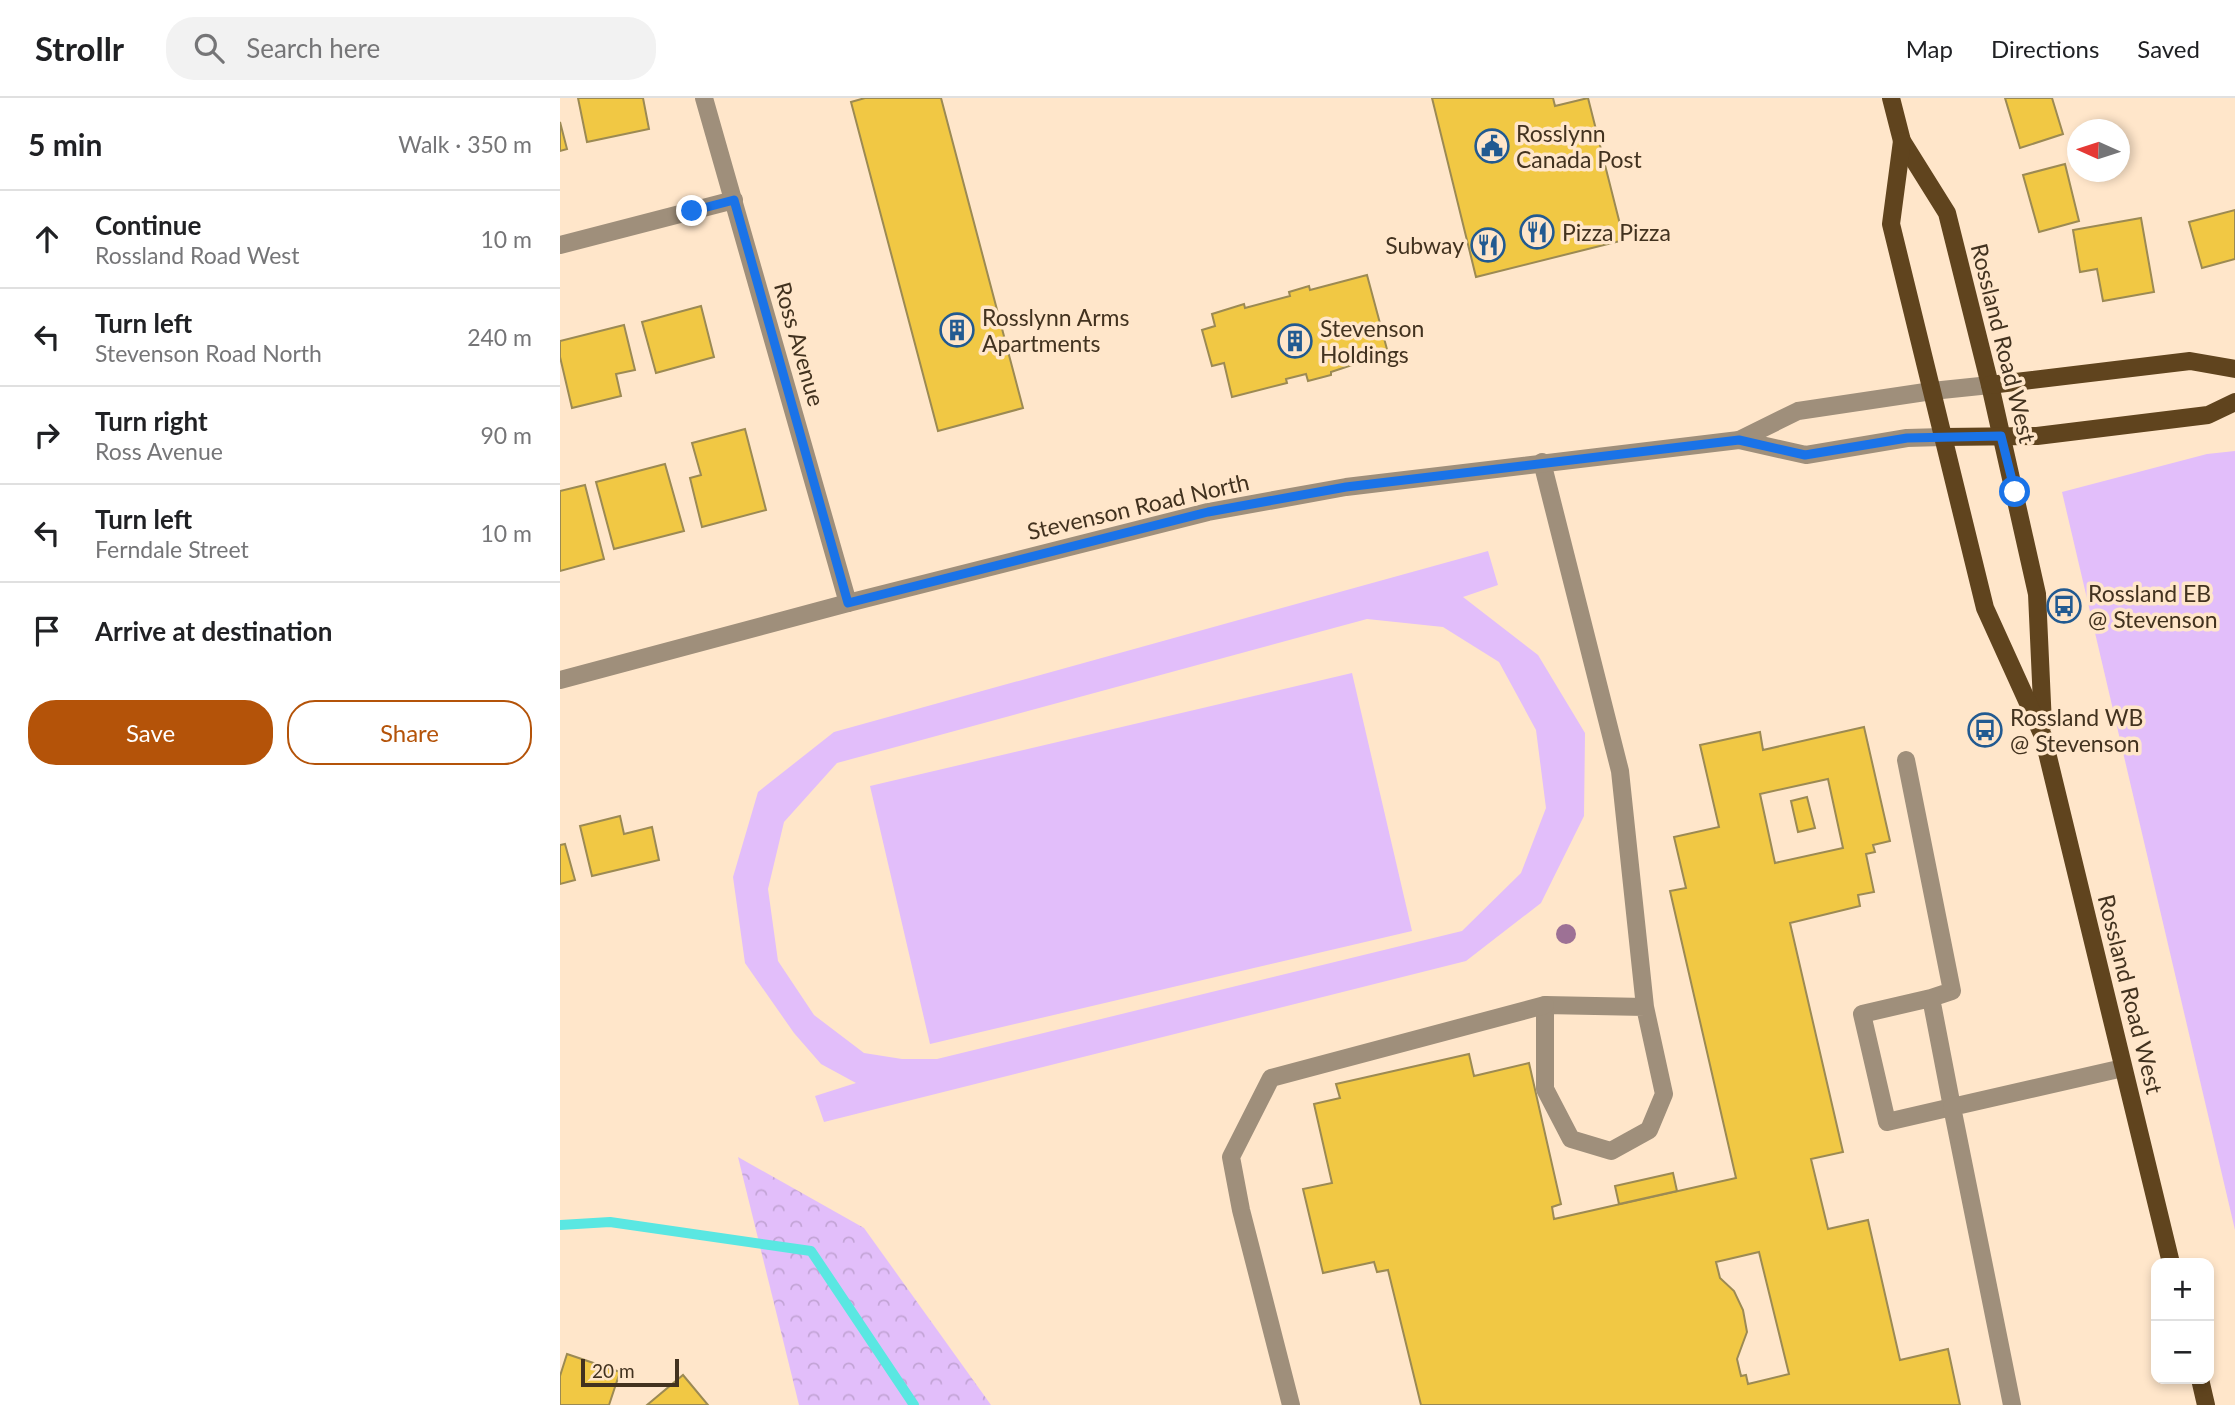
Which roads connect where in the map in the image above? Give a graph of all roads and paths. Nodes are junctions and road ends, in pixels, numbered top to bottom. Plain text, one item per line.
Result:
1 (704, 98) edge
2 (1891, 98) edge
3 (1902, 141) junction
4 (734, 200) junction
5 (560, 245) edge
6 (2235, 369) edge
7 (1990, 385) junction
8 (1932, 391) junction
9 (2235, 402) edge
10 (2001, 436) junction
11 (1943, 437) junction
12 (1739, 440) junction
13 (1542, 462) junction
14 (848, 603) junction
15 (560, 680) edge
16 (2043, 736) junction
17 (1906, 761) dead end
18 (1931, 998) junction
19 (1545, 1005) junction
20 (1645, 1007) junction
21 (2123, 1068) junction
22 (1952, 1107) junction
23 (2170, 1258) edge
24 (2201, 1384) edge
25 (1292, 1405) edge
26 (2012, 1405) edge
27 (2206, 1405) edge

1 - 4 street, Ross Avenue
2 - 3 main road, Rossland Road West
3 - 7 main road, Rossland Road West
3 - 8 main road, Rossland Road West
4 - 5 street
4 - 14 street, Ross Avenue
6 - 7 main road, Stevenson Road North
7 - 8 street, Stevenson Road North
7 - 10 main road, Rossland Road West
8 - 11 main road, Rossland Road West
8 - 12 street, Stevenson Road North
9 - 10 main road, Stevenson Road North
10 - 11 main road, Stevenson Road North
10 - 16 main road, Rossland Road West
11 - 12 street, Stevenson Road North
11 - 16 main road, Rossland Road West
12 - 13 street, Stevenson Road North
13 - 14 street, Stevenson Road North
13 - 20 street
14 - 15 street, Stevenson Road North
16 - 21 main road, Rossland Road West
17 - 18 street
18 - 22 street
18 - 22 street
19 - 20 street
19 - 20 street
19 - 25 street
21 - 22 street
21 - 23 main road, Rossland Road West
22 - 26 street
24 - 27 main road

